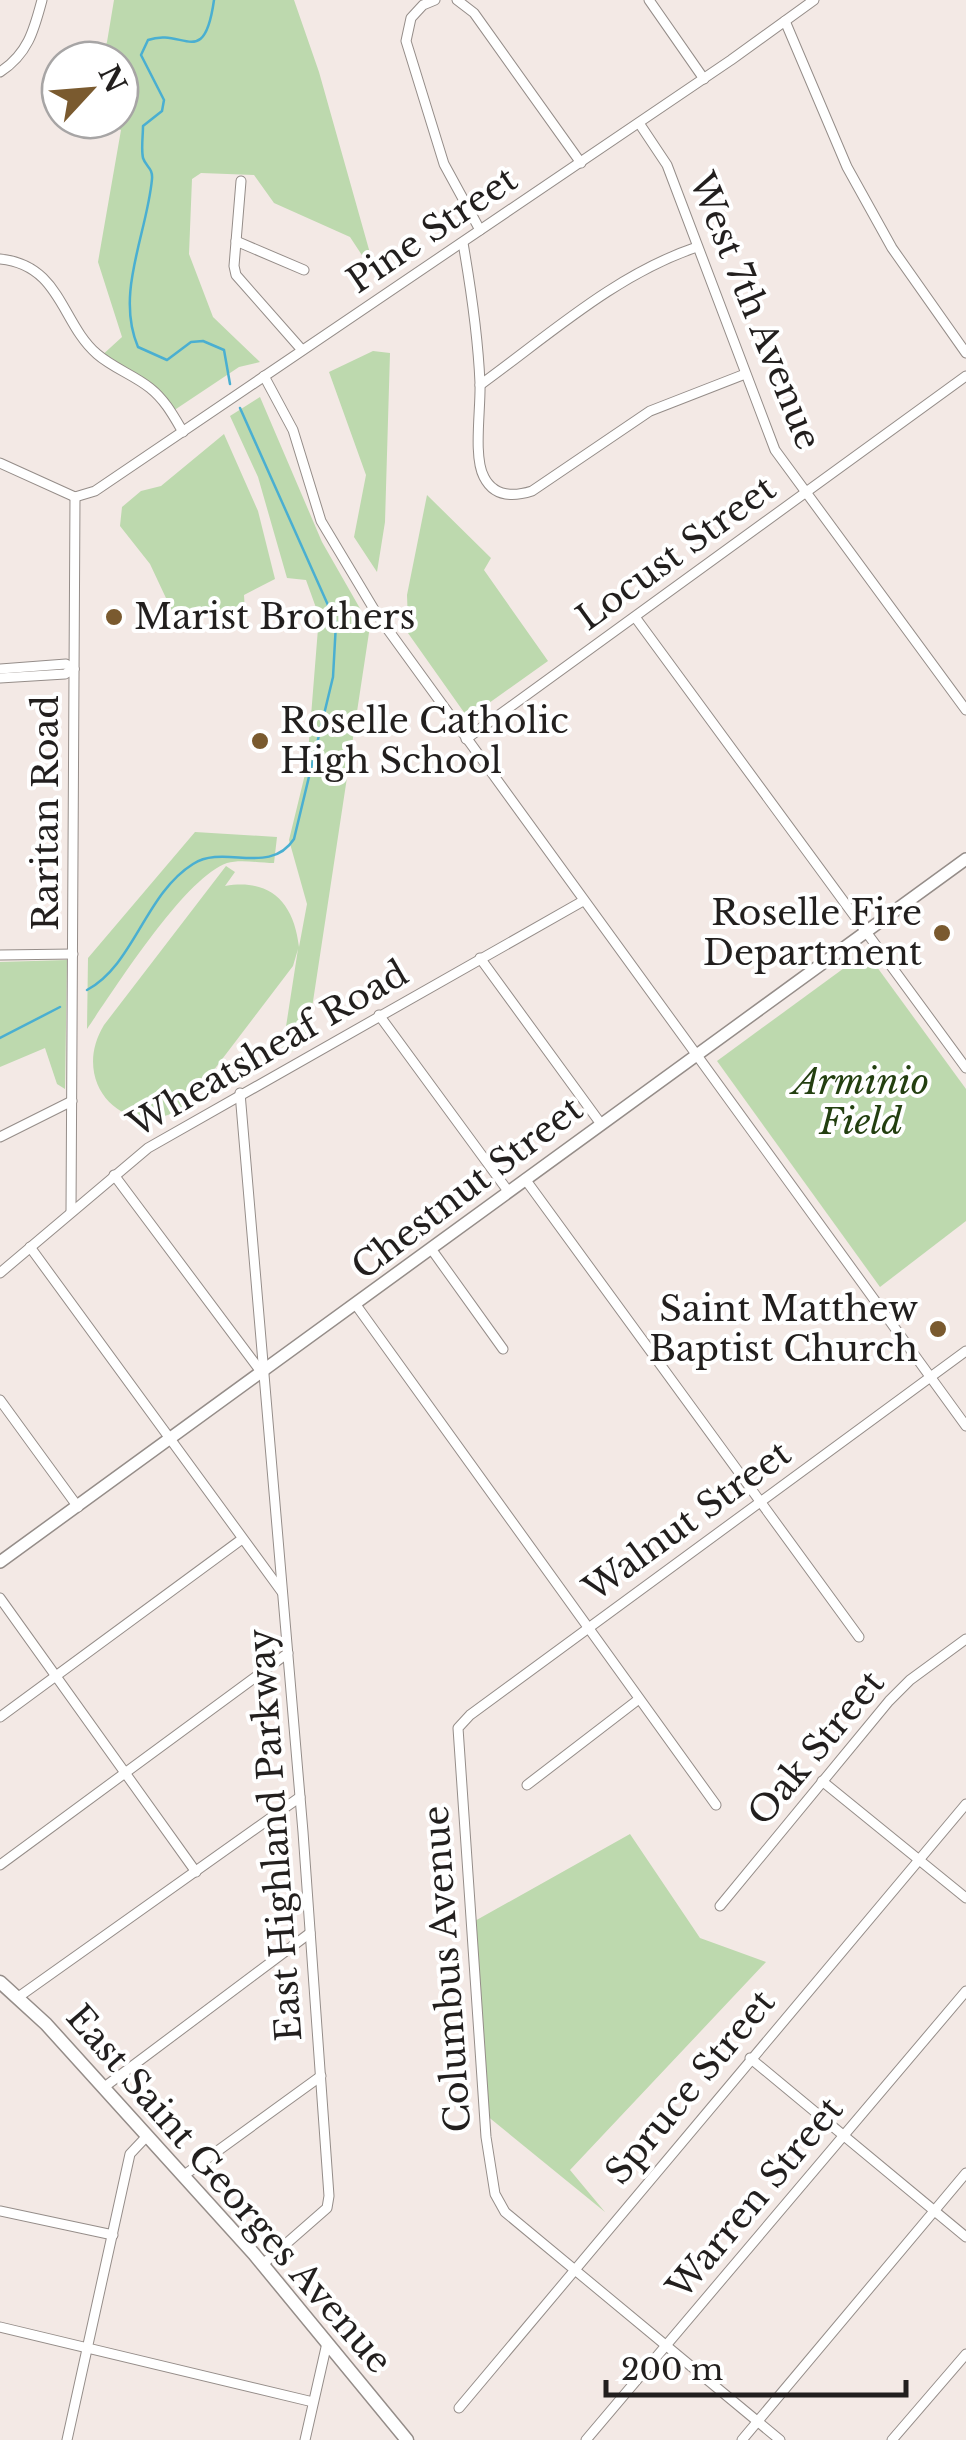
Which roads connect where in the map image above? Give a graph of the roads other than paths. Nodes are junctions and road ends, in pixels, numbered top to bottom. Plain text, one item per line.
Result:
1 (42, 0) edge
2 (435, 0) edge
3 (457, 0) edge
4 (649, 0) edge
5 (814, 0) edge
6 (785, 22) junction
7 (0, 72) edge
8 (704, 79) junction
9 (639, 123) junction
10 (580, 163) junction
11 (241, 182) dead end
12 (480, 230) junction
13 (236, 240) junction
14 (463, 242) junction
15 (697, 247) junction
16 (0, 259) edge
17 (304, 270) dead end
18 (302, 350) junction
19 (966, 353) edge
20 (745, 374) junction
21 (264, 376) junction
22 (966, 376) edge
23 (480, 385) junction
24 (183, 432) junction
25 (0, 462) edge
26 (806, 492) junction
27 (76, 496) junction
28 (635, 617) junction
29 (0, 669) edge
30 (74, 669) junction
31 (0, 678) edge
32 (966, 710) edge
33 (466, 740) junction
34 (966, 859) edge
35 (582, 901) junction
36 (867, 933) junction
37 (73, 954) junction
38 (0, 955) edge
39 (480, 958) junction
40 (379, 1015) junction
41 (695, 1054) junction
42 (966, 1068) edge
43 (240, 1093) junction
44 (72, 1101) junction
45 (601, 1124) junction
46 (0, 1137) edge
47 (114, 1175) junction
48 (525, 1179) junction
49 (508, 1191) junction
50 (71, 1212) junction
51 (30, 1246) junction
52 (432, 1250) junction
53 (0, 1272) edge
54 (356, 1305) junction
55 (503, 1349) dead end
56 (966, 1351) edge
57 (262, 1372) junction
58 (930, 1377) junction
59 (0, 1400) edge
60 (966, 1426) edge
61 (170, 1438) junction
62 (760, 1502) junction
63 (78, 1507) junction
64 (242, 1539) junction
65 (0, 1562) edge
66 (283, 1594) junction
67 (0, 1598) edge
68 (588, 1628) junction
69 (859, 1637) dead end
70 (966, 1639) edge
71 (288, 1652) junction
72 (56, 1676) junction
73 (640, 1699) junction
74 (0, 1717) edge
75 (458, 1746) joint
76 (125, 1771) junction
77 (822, 1781) junction
78 (527, 1785) dead end
79 (300, 1798) junction
80 (966, 1804) edge
81 (716, 1805) dead end
82 (919, 1859) junction
83 (0, 1865) edge
84 (196, 1872) junction
85 (966, 1898) edge
86 (720, 1906) dead end
87 (310, 1932) junction
88 (0, 1982) edge
89 (966, 1991) edge
90 (18, 1998) junction
91 (750, 2058) junction
92 (321, 2076) junction
93 (103, 2088) junction
94 (146, 2136) junction
95 (843, 2136) junction
96 (966, 2173) edge
97 (184, 2176) junction
98 (0, 2210) edge
99 (934, 2211) junction
100 (113, 2235) junction
101 (966, 2237) edge
102 (263, 2264) junction
103 (575, 2268) junction
104 (0, 2327) edge
105 (327, 2343) junction
106 (666, 2344) junction
107 (88, 2346) junction
108 (966, 2354) edge
109 (314, 2402) junction
110 (459, 2408) dead end
111 (758, 2421) junction
112 (66, 2440) edge
113 (305, 2440) edge
114 (407, 2440) edge
115 (586, 2440) edge
116 (742, 2440) edge
117 (780, 2440) edge
118 (892, 2440) edge

1 - 7 street
2 - 12 street
3 - 10 street
4 - 8 street
5 - 6 street, Pine Street
6 - 8 street, Pine Street
6 - 19 street
8 - 9 street, Pine Street
9 - 10 street, Pine Street
9 - 15 street, West 7th Avenue
10 - 12 street, Pine Street
11 - 13 street
12 - 14 street, Pine Street
13 - 17 street
13 - 18 street
14 - 18 street, Pine Street
14 - 23 street
15 - 20 street, West 7th Avenue
15 - 23 street
16 - 24 street
18 - 21 street, Pine Street
20 - 23 street
20 - 26 street, West 7th Avenue
21 - 24 street, Pine Street
21 - 33 street
22 - 26 street, Locust Street
24 - 27 street, Pine Street
25 - 27 street
26 - 28 street, Locust Street
26 - 32 street, West 7th Avenue
27 - 30 street, Raritan Road
28 - 33 street, Locust Street
28 - 36 street
29 - 30 street
30 - 31 street
30 - 37 street, Raritan Road
33 - 35 street
34 - 36 street, Chestnut Street
35 - 39 street, Wheatsheaf Road
35 - 41 street
36 - 41 street, Chestnut Street
36 - 42 street
37 - 38 street
37 - 44 street, Raritan Road
39 - 40 street, Wheatsheaf Road
39 - 45 street
40 - 43 street, Wheatsheaf Road
40 - 49 street
41 - 45 street, Chestnut Street
41 - 58 street
43 - 47 street, Wheatsheaf Road
43 - 57 street, East Highland Parkway
44 - 46 street
44 - 50 street, Raritan Road
45 - 48 street, Chestnut Street
47 - 50 street, Wheatsheaf Road
47 - 57 street
48 - 49 street, Chestnut Street
48 - 62 street
49 - 52 street, Chestnut Street
50 - 51 street, Wheatsheaf Road
51 - 53 street, Wheatsheaf Road
51 - 61 street
52 - 54 street, Chestnut Street
52 - 55 street
54 - 57 street, Chestnut Street
54 - 68 street
56 - 58 street, Walnut Street
57 - 61 street, Chestnut Street
57 - 66 street, East Highland Parkway
58 - 60 street
58 - 62 street, Walnut Street
59 - 63 street
61 - 63 street, Chestnut Street
61 - 64 street
62 - 68 street, Walnut Street
62 - 69 street
63 - 65 street, Chestnut Street
64 - 66 street
64 - 72 street
66 - 71 street, East Highland Parkway
67 - 72 street
68 - 73 street
68 - 75 street, Walnut Street
70 - 77 street, Oak Street
71 - 76 street
71 - 79 street, East Highland Parkway
72 - 74 street
72 - 76 street
73 - 78 street
73 - 81 street
75 - 103 street, Columbus Avenue
76 - 83 street
76 - 84 street
77 - 82 street
77 - 86 street, Oak Street
79 - 84 street
79 - 87 street, East Highland Parkway
80 - 82 street, Spruce Street
82 - 85 street
82 - 91 street, Spruce Street
84 - 90 street
87 - 92 street, East Highland Parkway
87 - 93 street
88 - 90 main road, East Saint Georges Avenue
89 - 95 street, Warren Street
90 - 93 main road, East Saint Georges Avenue
91 - 95 street
91 - 103 street, Spruce Street
92 - 97 street
92 - 102 street, East Highland Parkway
93 - 94 main road, East Saint Georges Avenue
94 - 97 main road, East Saint Georges Avenue
94 - 100 street
95 - 99 street
95 - 106 street, Warren Street
96 - 99 street
97 - 102 main road, East Saint Georges Avenue
98 - 100 street
99 - 101 street
99 - 111 street
100 - 107 street
102 - 105 main road, East Saint Georges Avenue
103 - 106 street
103 - 110 street, Spruce Street
104 - 107 street
105 - 109 street
105 - 114 main road, East Saint Georges Avenue
106 - 111 street
106 - 115 street, Warren Street
107 - 109 street
107 - 112 street
108 - 118 street
109 - 113 street
111 - 116 street
111 - 117 street

